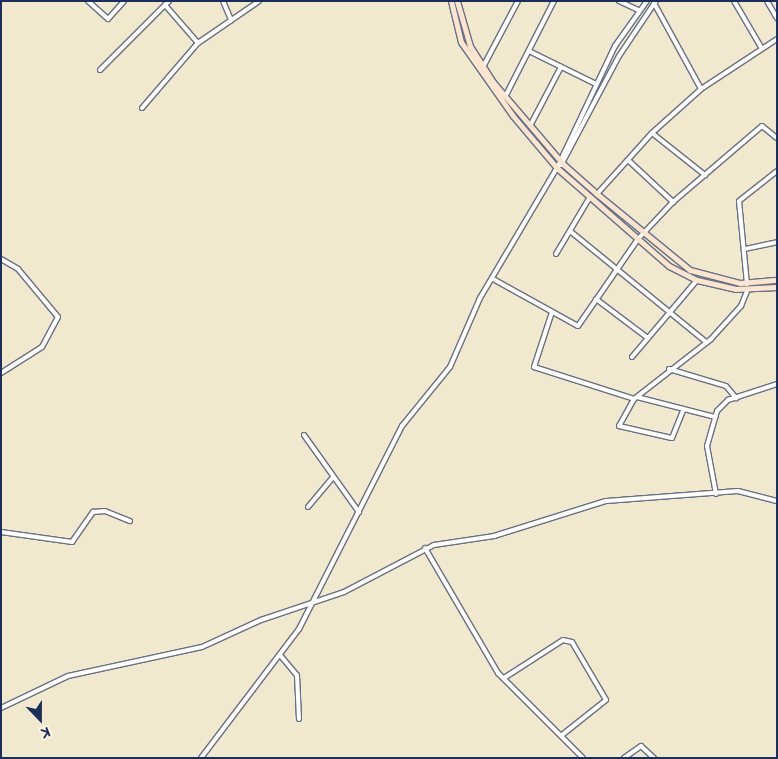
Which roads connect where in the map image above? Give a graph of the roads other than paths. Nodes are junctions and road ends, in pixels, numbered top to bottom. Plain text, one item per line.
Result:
1 (88, 1) edge
2 (124, 1) edge
3 (223, 1) edge
4 (259, 1) edge
5 (451, 1) edge
6 (457, 1) edge
7 (518, 1) edge
8 (554, 1) edge
9 (619, 1) edge
10 (640, 1) edge
11 (734, 1) edge
12 (768, 1) edge
13 (646, 2) edge
14 (655, 2) edge
15 (167, 3) edge
16 (640, 11) junction
17 (777, 18) edge
18 (231, 20) junction
19 (777, 39) edge
20 (198, 43) junction
21 (761, 47) junction
22 (528, 51) junction
23 (483, 67) junction
24 (561, 67) junction
25 (100, 70) dead end
26 (596, 84) junction
27 (701, 89) junction
28 (505, 97) junction
29 (142, 108) dead end
30 (530, 126) junction
31 (652, 133) junction
32 (777, 138) edge
33 (558, 159) junction
34 (628, 160) junction
35 (563, 164) junction
36 (558, 168) junction
37 (777, 171) edge
38 (705, 175) junction
39 (596, 194) junction
40 (590, 197) junction
41 (674, 202) junction
42 (570, 231) junction
43 (643, 233) junction
44 (638, 238) junction
45 (777, 242) edge
46 (745, 249) junction
47 (556, 254) dead end
48 (1, 259) edge
49 (617, 268) junction
50 (493, 279) junction
51 (697, 280) junction
52 (777, 280) edge
53 (747, 284) junction
54 (777, 287) edge
55 (747, 291) junction
56 (596, 300) junction
57 (552, 312) junction
58 (669, 313) junction
59 (648, 338) junction
60 (706, 342) junction
61 (632, 357) dead end
62 (669, 369) junction
63 (1, 373) edge
64 (777, 384) edge
65 (635, 398) junction
66 (736, 398) junction
67 (684, 409) junction
68 (715, 417) junction
69 (304, 435) dead end
70 (333, 476) junction
71 (716, 494) junction
72 (777, 502) edge
73 (308, 507) dead end
74 (358, 512) junction
75 (130, 521) dead end
76 (1, 532) edge
77 (425, 548) junction
78 (313, 603) junction
79 (280, 655) junction
80 (504, 678) junction
81 (1, 708) edge
82 (299, 719) dead end
83 (562, 735) junction
84 (201, 758) edge
85 (583, 758) edge
86 (624, 758) edge
87 (654, 758) edge

1 - 2 street
3 - 18 street
4 - 18 street
5 - 36 street
6 - 23 street
7 - 23 street
8 - 22 street
9 - 16 street
10 - 13 street
11 - 21 street
12 - 17 street
13 - 16 street
14 - 27 street
14 - 35 street
15 - 20 street
15 - 25 street
16 - 26 street
18 - 20 street
19 - 21 street
20 - 29 street
21 - 27 street
22 - 24 street
22 - 28 street
23 - 28 street
24 - 26 street
24 - 30 street
26 - 33 street
27 - 31 street
28 - 30 street
30 - 33 street
31 - 34 street
31 - 38 street
32 - 38 street
33 - 35 street
33 - 36 street
34 - 39 street
34 - 41 street
35 - 36 street
35 - 39 street
36 - 40 street
36 - 50 street
37 - 46 street
38 - 41 street
39 - 43 street
40 - 42 street
40 - 44 street
41 - 43 street
42 - 47 street
42 - 49 street
43 - 44 street
43 - 53 street
44 - 49 street
44 - 51 street
45 - 46 street
46 - 53 street
48 - 63 street
49 - 56 street
49 - 58 street
50 - 57 street
50 - 74 street
51 - 55 street
51 - 58 street
52 - 53 street
54 - 55 street
55 - 60 street
56 - 57 street
56 - 59 street
57 - 65 street
58 - 59 street
58 - 60 street
59 - 61 street
60 - 62 street
62 - 65 street
62 - 66 street
64 - 66 street
65 - 67 street
65 - 67 street
66 - 68 street
67 - 68 street
68 - 71 street
69 - 70 street
70 - 73 street
70 - 74 street
71 - 72 street
71 - 77 street
74 - 78 street
75 - 76 street
77 - 78 street
77 - 80 street
78 - 79 street
78 - 81 street
79 - 82 street
79 - 84 street
80 - 83 street
80 - 83 street
83 - 85 street
86 - 87 street

